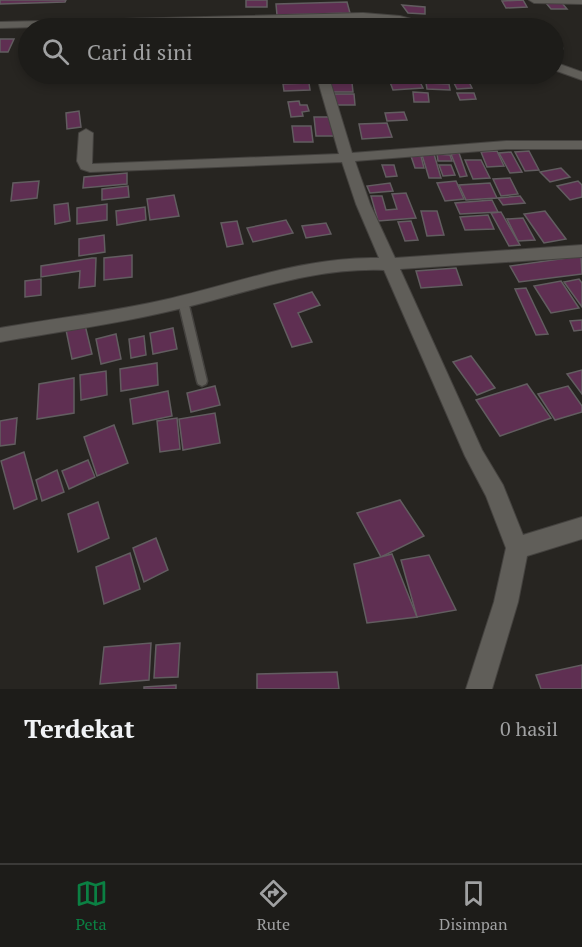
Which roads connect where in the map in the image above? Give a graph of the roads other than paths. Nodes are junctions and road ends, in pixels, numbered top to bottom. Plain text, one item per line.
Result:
1 (534, 0) edge
2 (582, 1) edge
3 (369, 18) edge
4 (389, 18) edge
5 (0, 25) edge
6 (18, 25) edge
7 (564, 69) edge
8 (582, 75) edge
9 (325, 84) edge
10 (87, 133) dead end
11 (582, 145) edge
12 (347, 158) junction
13 (582, 251) edge
14 (390, 264) junction
15 (183, 301) junction
16 (0, 335) edge
17 (202, 381) dead end
18 (582, 528) edge
19 (517, 548) junction
20 (479, 689) edge

1 - 2 street
3 - 4 street
5 - 6 street
7 - 8 street
9 - 12 street
10 - 12 street
11 - 12 street
12 - 14 street
13 - 14 street
14 - 15 street
14 - 19 street
15 - 16 street
15 - 17 lane
18 - 19 street
19 - 20 street

